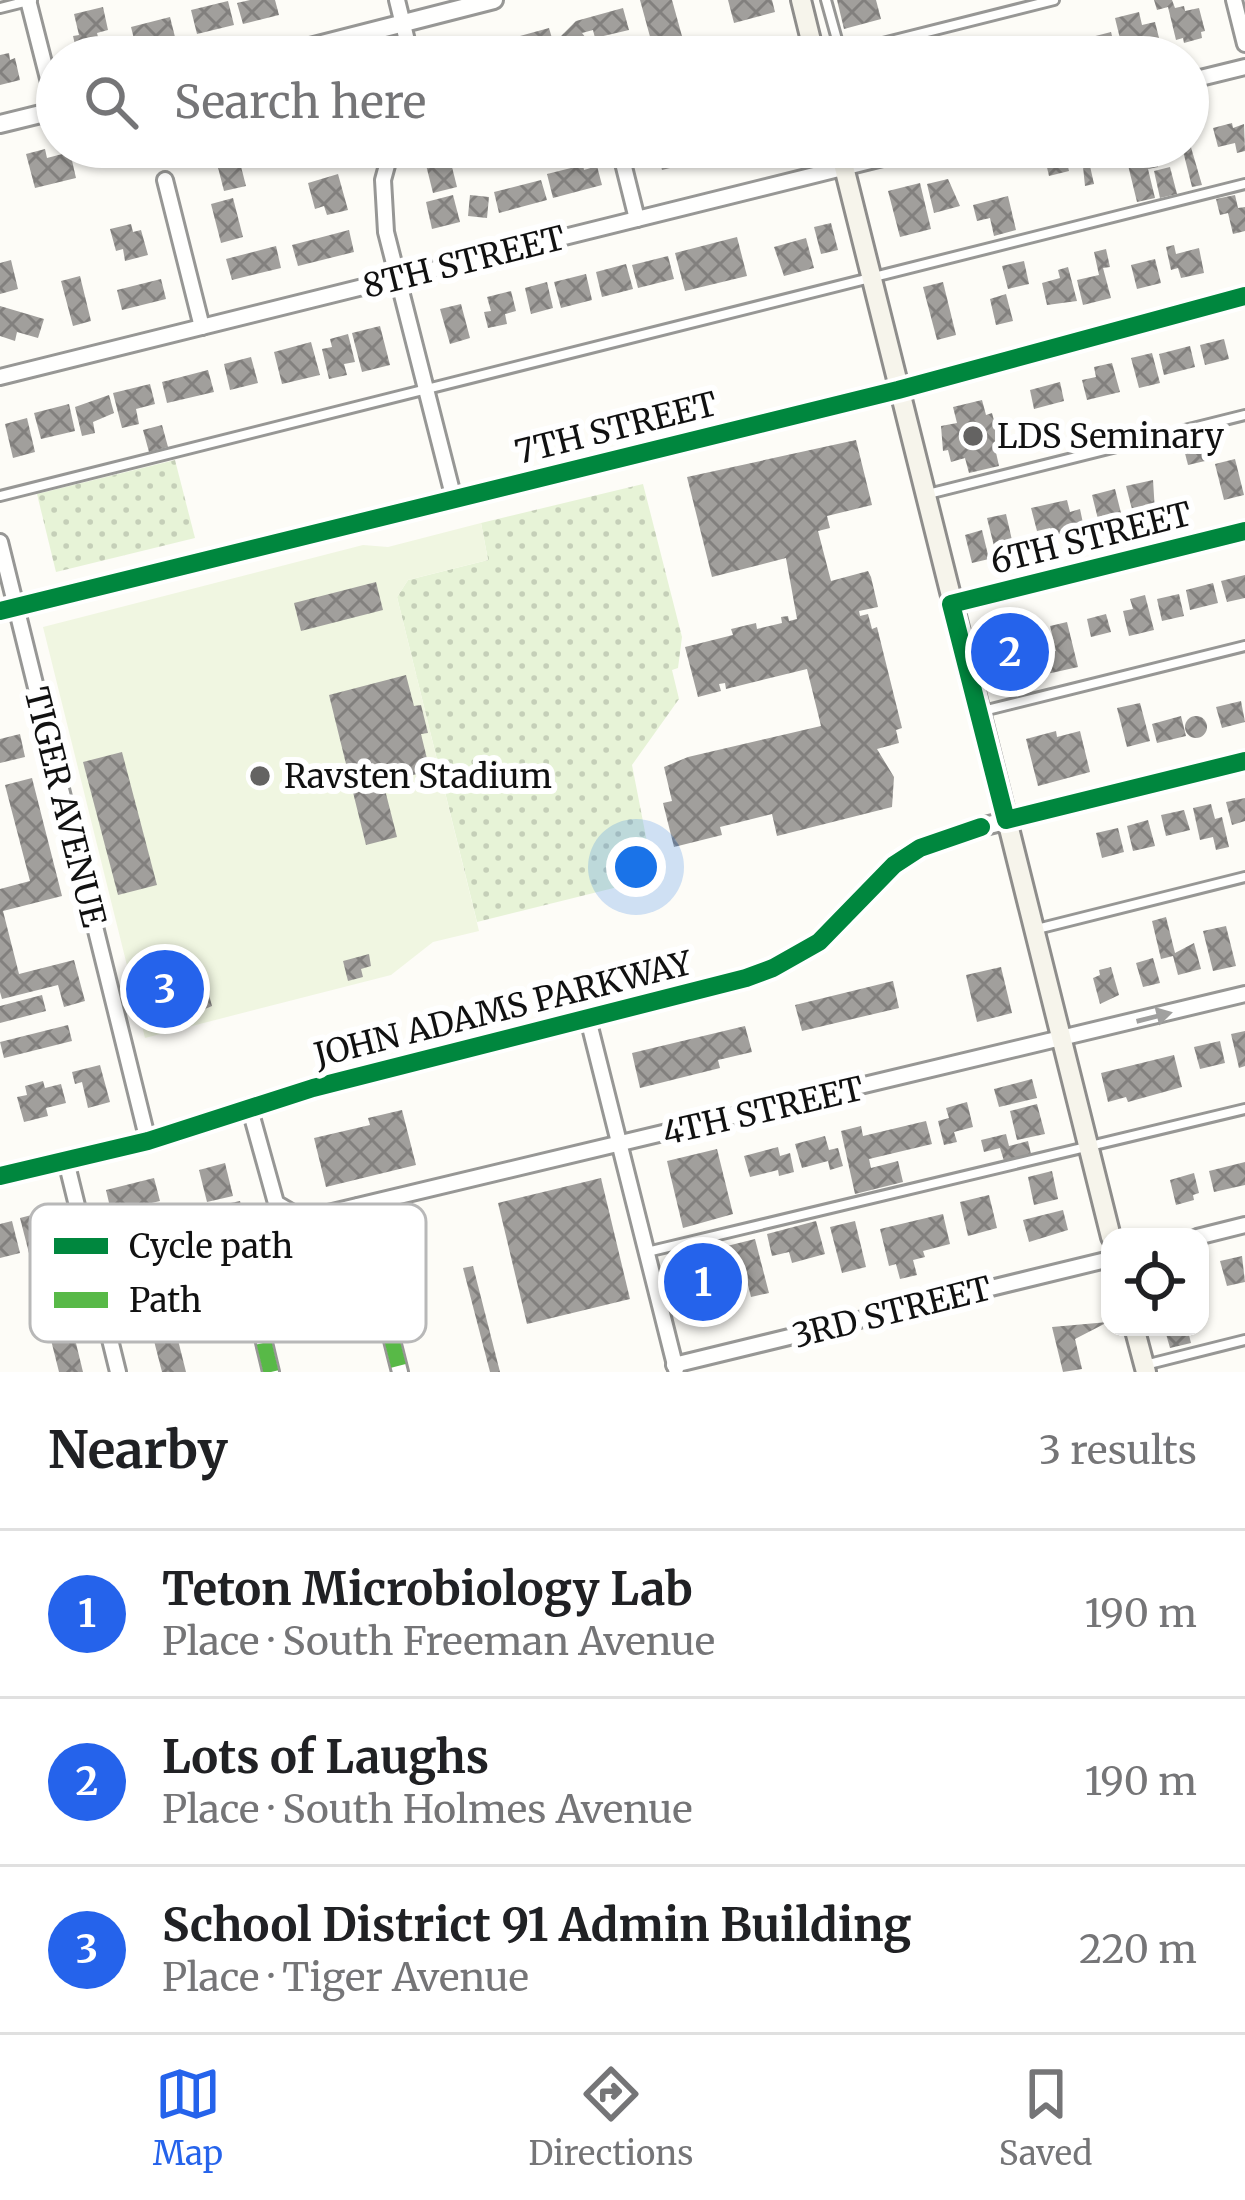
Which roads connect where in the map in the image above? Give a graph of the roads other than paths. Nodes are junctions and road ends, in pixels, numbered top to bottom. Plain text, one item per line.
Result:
1 (30, 0) edge
2 (397, 0) edge
3 (494, 0) edge
4 (1054, 0) edge
5 (1234, 0) edge
6 (828, 4) edge
7 (802, 7) edge
8 (0, 8) edge
9 (403, 24) junction
10 (39, 36) edge
11 (355, 36) edge
12 (406, 36) edge
13 (836, 36) edge
14 (912, 36) edge
15 (1245, 44) edge
16 (1245, 67) edge
17 (1209, 76) edge
18 (36, 115) edge
19 (0, 124) edge
20 (388, 168) edge
21 (624, 168) edge
22 (844, 168) joint
23 (165, 180) dead end
24 (1245, 184) edge
25 (637, 219) junction
26 (872, 277) junction
27 (399, 278) junction
28 (1245, 296) edge
29 (202, 327) junction
30 (0, 377) edge
31 (427, 390) junction
32 (898, 390) junction
33 (1245, 415) edge
34 (923, 495) junction
35 (0, 496) edge
36 (454, 499) junction
37 (1245, 531) edge
38 (0, 542) edge
39 (951, 604) junction
40 (8, 609) edge
41 (1245, 646) edge
42 (979, 712) junction
43 (1245, 761) edge
44 (1006, 820) junction
45 (1245, 877) edge
46 (1035, 929) junction
47 (1245, 994) edge
48 (588, 1019) junction
49 (1063, 1040) junction
50 (249, 1106) junction
51 (1245, 1109) edge
52 (148, 1141) junction
53 (619, 1145) junction
54 (1089, 1147) junction
55 (66, 1162) junction
56 (0, 1176) edge
57 (76, 1204) edge
58 (280, 1204) edge
59 (367, 1204) edge
60 (1245, 1225) edge
61 (1110, 1228) edge
62 (1209, 1234) edge
63 (647, 1252) junction
64 (1101, 1261) edge
65 (1136, 1336) edge
66 (1245, 1340) edge
67 (111, 1342) edge
68 (264, 1342) edge
69 (392, 1342) edge
70 (675, 1368) edge
71 (1145, 1368) edge
72 (118, 1372) edge
73 (271, 1372) edge
74 (400, 1372) edge

1 - 8 lane
1 - 10 street
2 - 9 street
3 - 9 street
4 - 14 lane
5 - 15 street
6 - 7 lane
6 - 13 lane
9 - 11 street
9 - 12 street
16 - 17 street
18 - 19 street
20 - 27 street
21 - 25 street
22 - 25 street, 8TH STREET
22 - 26 main road
23 - 29 street
24 - 26 lane
25 - 27 street, 8TH STREET
26 - 31 lane
26 - 32 main road
27 - 29 street, 8TH STREET
27 - 31 street
28 - 32 street, 7TH STREET
29 - 30 street, 8TH STREET
31 - 35 lane
31 - 36 street
32 - 34 main road
32 - 36 street, 7TH STREET
33 - 34 lane
34 - 39 main road
36 - 40 street, 7TH STREET
37 - 39 street, 6TH STREET
38 - 40 street, TIGER AVENUE
39 - 42 main road
40 - 52 street, TIGER AVENUE
41 - 42 lane
42 - 44 main road
43 - 44 street, JOHN ADAMS PARKWAY
44 - 46 main road
44 - 48 street, JOHN ADAMS PARKWAY
45 - 46 lane
46 - 49 main road
49 -> 47 street, 4TH STREET
48 - 50 street, JOHN ADAMS PARKWAY
48 - 53 street
49 - 53 street, 4TH STREET
49 - 54 main road
50 - 52 street, JOHN ADAMS PARKWAY
50 - 58 street
51 - 54 lane
52 - 55 street, JOHN ADAMS PARKWAY
53 - 59 street, 4TH STREET
53 - 63 street
54 - 61 main road
54 - 63 lane
55 - 56 street, JOHN ADAMS PARKWAY
55 - 57 street
60 - 62 street
63 - 70 street
64 - 70 street, 3RD STREET
65 - 71 main road
66 - 71 lane
67 - 72 street
68 - 73 street
69 - 74 street

